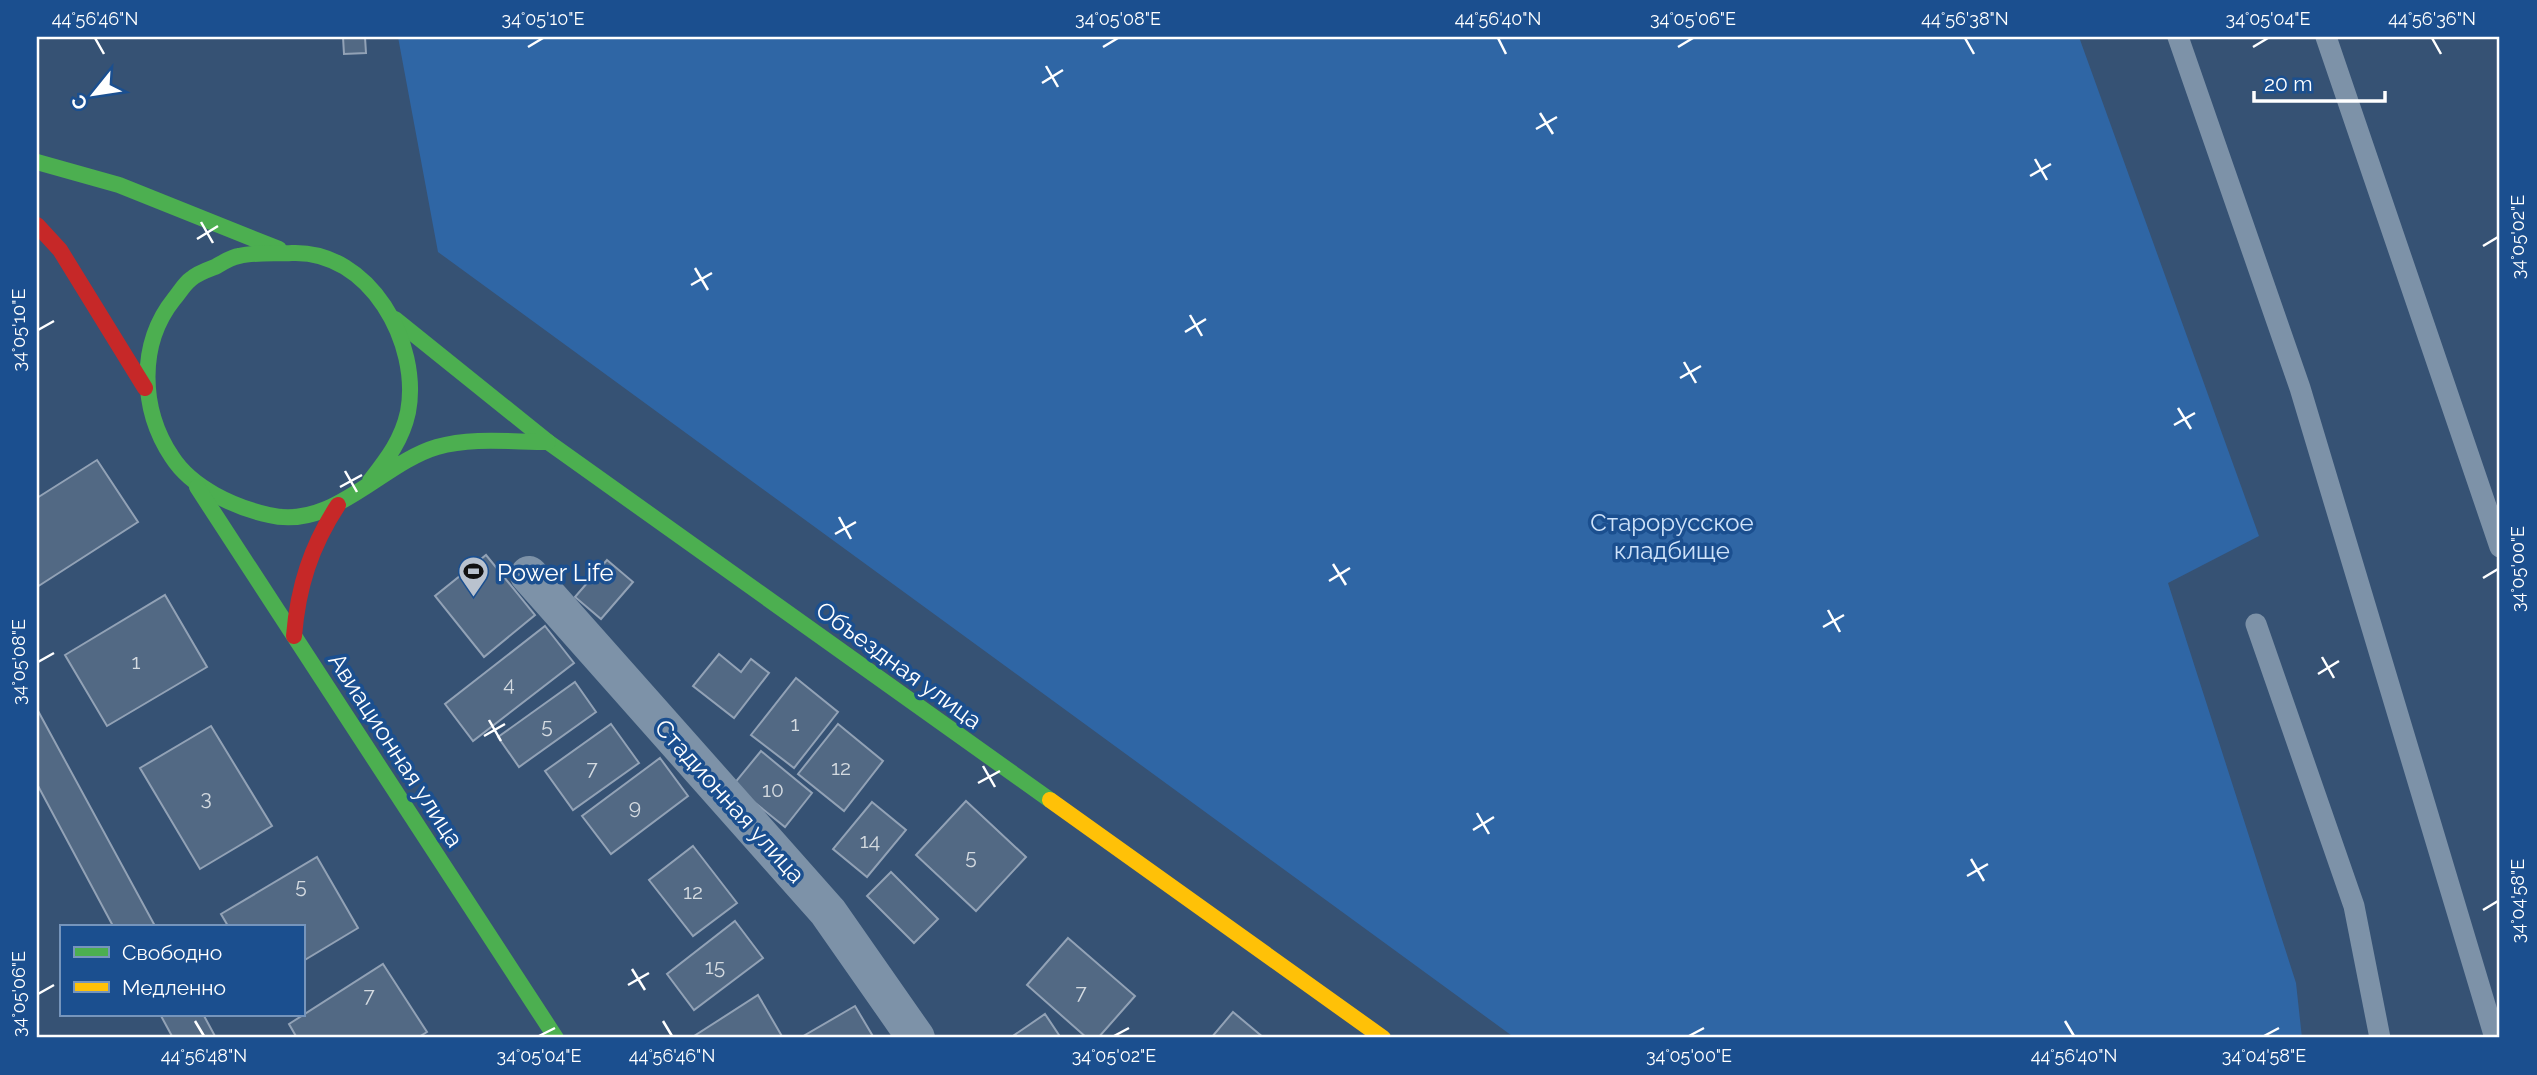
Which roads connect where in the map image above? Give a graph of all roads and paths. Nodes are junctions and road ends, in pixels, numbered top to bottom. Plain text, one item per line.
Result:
1 (2178, 37) edge
2 (2326, 37) edge
3 (37, 162) edge
4 (37, 225) edge
5 (284, 251) junction
6 (396, 319) junction
7 (145, 388) junction
8 (548, 442) junction
9 (370, 481) junction
10 (197, 486) junction
11 (338, 505) junction
12 (2500, 547) edge
13 (529, 575) dead end
14 (2256, 624) dead end
15 (294, 636) junction
16 (556, 1038) edge
17 (916, 1038) edge
18 (1383, 1038) edge
19 (2380, 1038) edge
20 (2495, 1038) edge

1 - 20 lane
2 - 12 lane
3 - 5 main road
4 - 7 main road
5 - 6 main road, Объездная улица
5 - 7 main road
6 - 8 main road, Объездная улица
6 - 9 main road
7 - 10 main road
8 - 9 main road
8 - 18 main road, Объездная улица
9 - 11 main road
10 - 11 main road
10 - 15 main road, Авиационная улица
11 - 15 main road
13 - 17 street, Стадионная улица
14 - 19 lane
15 - 16 main road, Авиационная улица

